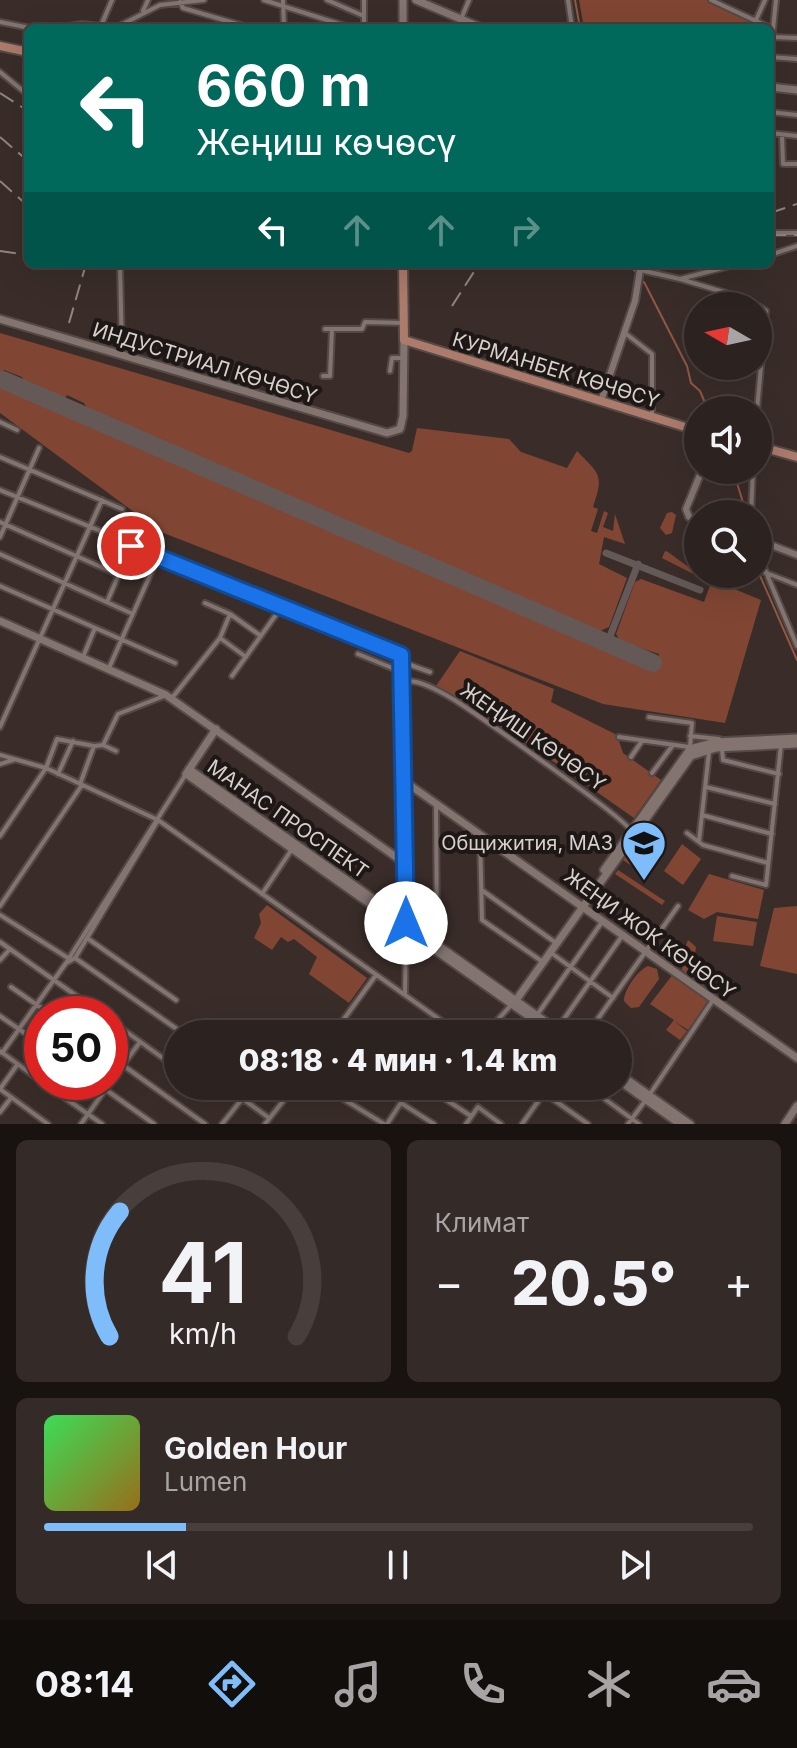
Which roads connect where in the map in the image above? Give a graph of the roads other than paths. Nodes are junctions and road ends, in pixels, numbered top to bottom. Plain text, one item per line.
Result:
1 (112, 0) edge
2 (148, 0) edge
3 (180, 0) edge
4 (204, 0) edge
5 (264, 0) edge
6 (283, 0) edge
7 (327, 0) edge
8 (364, 0) edge
9 (403, 0) edge
10 (416, 0) edge
11 (468, 0) edge
12 (568, 0) edge
13 (711, 0) edge
14 (765, 0) edge
15 (776, 0) edge
16 (427, 2) edge
17 (283, 7) junction
18 (142, 13) junction
19 (364, 16) junction
20 (461, 19) junction
21 (756, 20) junction
22 (0, 22) edge
23 (102, 24) edge
24 (124, 24) edge
25 (237, 24) edge
26 (284, 24) edge
27 (339, 24) edge
28 (364, 24) edge
29 (403, 24) edge
30 (473, 24) edge
31 (571, 24) edge
32 (764, 24) edge
33 (774, 24) edge
34 (24, 27) edge
35 (774, 37) edge
36 (797, 38) edge
37 (0, 46) edge
38 (24, 51) edge
39 (774, 58) edge
40 (797, 59) edge
41 (0, 72) edge
42 (774, 87) edge
43 (797, 90) edge
44 (24, 92) edge
45 (774, 112) edge
46 (797, 115) edge
47 (774, 134) edge
48 (782, 135) junction
49 (797, 136) edge
50 (797, 164) edge
51 (774, 233) edge
52 (797, 233) edge
53 (797, 246) edge
54 (774, 254) edge
55 (120, 268) edge
56 (403, 268) edge
57 (640, 268) edge
58 (643, 268) edge
59 (723, 268) edge
60 (680, 279) junction
61 (724, 292) edge
62 (0, 319) edge
63 (404, 323) junction
64 (325, 329) dead end
65 (332, 329) junction
66 (625, 332) junction
67 (404, 340) junction
68 (122, 355) junction
69 (403, 358) junction
70 (390, 371) dead end
71 (323, 376) dead end
72 (601, 401) junction
73 (652, 417) junction
74 (0, 422) edge
75 (684, 427) edge
76 (17, 430) dead end
77 (39, 448) dead end
78 (772, 450) edge
79 (0, 457) edge
80 (797, 457) edge
81 (30, 469) junction
82 (0, 490) edge
83 (17, 497) junction
84 (102, 500) junction
85 (122, 509) dead end
86 (3, 523) edge
87 (90, 528) junction
88 (0, 537) edge
89 (772, 545) edge
90 (131, 546) junction
91 (0, 554) edge
92 (797, 555) edge
93 (77, 556) junction
94 (158, 557) junction
95 (119, 575) junction
96 (772, 575) edge
97 (65, 583) junction
98 (797, 585) edge
99 (0, 586) edge
100 (771, 588) edge
101 (107, 602) junction
102 (205, 603) dead end
103 (283, 605) junction
104 (53, 610) junction
105 (133, 614) junction
106 (230, 614) junction
107 (1, 624) edge
108 (95, 628) junction
109 (261, 636) junction
110 (220, 638) junction
111 (41, 639) junction
112 (122, 639) junction
113 (797, 646) edge
114 (358, 654) dead end
115 (83, 657) junction
116 (246, 657) junction
117 (402, 662) junction
118 (175, 663) dead end
119 (109, 668) junction
120 (402, 672) junction
121 (430, 672) dead end
122 (232, 676) dead end
123 (402, 685) junction
124 (169, 696) junction
125 (649, 717) dead end
126 (0, 727) edge
127 (216, 729) junction
128 (690, 736) junction
129 (619, 737) dead end
130 (73, 741) junction
131 (642, 741) junction
132 (781, 741) junction
133 (797, 741) edge
134 (720, 743) junction
135 (103, 745) junction
136 (673, 745) junction
137 (94, 746) junction
138 (691, 747) junction
139 (709, 748) junction
140 (116, 751) dead end
141 (0, 755) edge
142 (631, 757) dead end
143 (16, 759) junction
144 (0, 764) edge
145 (46, 768) junction
146 (188, 772) junction
147 (652, 773) dead end
148 (58, 774) junction
149 (779, 774) junction
150 (81, 784) junction
151 (706, 787) junction
152 (405, 789) junction
153 (662, 790) junction
154 (436, 801) junction
155 (775, 804) junction
156 (702, 815) junction
157 (158, 820) junction
158 (631, 827) junction
159 (479, 832) junction
160 (687, 833) dead end
161 (772, 834) junction
162 (0, 836) edge
163 (699, 841) junction
164 (294, 847) junction
165 (768, 863) junction
166 (406, 864) junction
167 (602, 876) junction
168 (732, 876) dead end
169 (482, 891) junction
170 (262, 894) junction
171 (583, 905) junction
172 (0, 906) edge
173 (678, 906) dead end
174 (0, 915) edge
175 (604, 920) junction
176 (406, 926) junction
177 (623, 934) junction
178 (87, 938) junction
179 (0, 942) edge
180 (556, 943) junction
181 (10, 949) junction
182 (441, 949) junction
183 (646, 950) junction
184 (550, 952) junction
185 (0, 960) edge
186 (70, 960) junction
187 (543, 962) junction
188 (570, 967) junction
189 (376, 975) junction
190 (54, 980) junction
191 (590, 982) junction
192 (11, 987) dead end
193 (405, 995) junction
194 (24, 996) edge
195 (43, 996) edge
196 (77, 996) edge
197 (613, 998) junction
198 (176, 1000) dead end
199 (713, 1000) junction
200 (514, 1002) junction
201 (0, 1016) edge
202 (539, 1019) joint
203 (343, 1020) edge
204 (440, 1020) edge
205 (498, 1020) edge
206 (566, 1020) edge
207 (597, 1020) edge
208 (164, 1021) edge
209 (24, 1023) edge
210 (20, 1029) junction
211 (24, 1032) edge
212 (128, 1033) edge
213 (140, 1042) junction
214 (1, 1052) edge
215 (128, 1058) edge
216 (797, 1058) edge
217 (164, 1059) edge
218 (18, 1064) junction
219 (24, 1068) edge
220 (128, 1069) edge
221 (632, 1085) edge
222 (632, 1088) edge
223 (0, 1089) edge
224 (11, 1097) junction
225 (647, 1097) junction
226 (68, 1100) edge
227 (98, 1100) edge
228 (121, 1100) edge
229 (241, 1100) edge
230 (243, 1100) edge
231 (284, 1100) edge
232 (345, 1100) edge
233 (403, 1100) edge
234 (446, 1100) edge
235 (539, 1100) edge
236 (554, 1100) edge
237 (604, 1100) edge
238 (401, 1103) junction
239 (797, 1106) edge
240 (0, 1112) edge
241 (88, 1114) junction
242 (471, 1116) junction
243 (269, 1118) junction
244 (630, 1121) edge
245 (48, 1124) edge
246 (81, 1124) edge
247 (102, 1124) edge
248 (154, 1124) edge
249 (205, 1124) edge
250 (222, 1124) edge
251 (265, 1124) edge
252 (385, 1124) edge
253 (434, 1124) edge
254 (466, 1124) edge
255 (501, 1124) edge
256 (522, 1124) edge
257 (588, 1124) edge
258 (639, 1124) edge
259 (680, 1124) edge
260 (690, 1124) edge
261 (785, 1124) edge

1 - 23 street
2 - 18 street
3 - 4 street
3 - 18 street
3 - 25 street
5 - 17 street
6 - 17 street
7 - 19 street
8 - 19 street
9 - 29 main road
10 - 16 main road
11 - 20 street
12 - 31 street
13 - 21 street
14 - 21 street
15 - 33 street
16 - 20 main road
17 - 26 street
17 - 27 street
18 - 24 street
19 - 28 street
20 - 30 main road
21 - 32 street
22 - 34 street
35 - 36 street
37 - 38 main road
39 - 40 street
41 - 44 street
42 - 43 main road
45 - 46 street
47 - 48 street
48 - 49 street
48 - 50 street
51 - 52 street
53 - 54 street
55 - 68 street
56 - 63 main road
57 - 66 street
58 - 60 street
59 - 60 street
60 - 61 street
62 - 68 main road, ИНДУСТРИАЛ КӨЧӨСҮ
63 - 65 street
63 - 67 main road
64 - 65 street
65 - 71 street
66 - 72 street
66 - 73 street
67 - 69 main road
67 - 72 main road, КУРМАНБЕК КӨЧӨСҮ
68 - 69 main road, ИНДУСТРИАЛ КӨЧӨСҮ
69 - 70 street
72 - 73 main road, КУРМАНБЕК КӨЧӨСҮ
73 - 75 main road, КУРМАНБЕК КӨЧӨСҮ
74 - 76 street
77 - 81 street
78 - 80 main road
79 - 81 street
81 - 83 street
81 - 84 street
82 - 83 street
83 - 86 street
83 - 87 street
84 - 85 street
84 - 87 street
86 - 88 street
86 - 93 street
87 - 90 street
87 - 93 street
89 - 92 street
90 - 94 street
90 - 95 street
91 - 97 street
93 - 95 street
93 - 97 street
94 - 103 street
94 - 105 street
95 - 101 street
96 - 98 street
97 - 101 street
97 - 104 street
99 - 104 street
100 - 113 street
101 - 105 street
102 - 106 street
103 - 109 street
103 - 117 street
104 - 108 street
104 - 111 street
105 - 112 street
106 - 109 street
106 - 110 street
107 - 111 main road
108 - 112 street
108 - 115 street
109 - 116 street
110 - 116 street
110 - 124 street
111 - 115 main road
111 - 126 street
112 - 118 street
112 - 119 street
114 - 120 street
115 - 119 main road
116 - 122 street
117 - 120 street
117 - 121 street
119 - 124 main road
120 - 123 street
123 - 152 street
123 - 158 street, ЖЕҢИШ КӨЧӨСҮ
124 - 127 main road
124 - 135 street
125 - 128 street
127 - 146 main road
127 - 166 main road
128 - 134 street
128 - 138 street
129 - 131 street
130 - 137 street
130 - 145 street
130 - 148 street
131 - 136 street
131 - 142 street
132 - 133 main road
132 - 134 main road
132 - 138 main road
132 - 149 street
134 - 139 main road
134 - 149 street
135 - 137 street
135 - 140 street
136 - 138 street
136 - 147 street
137 - 150 street
138 - 153 main road
139 - 151 street
139 - 153 main road
141 - 143 street
143 - 144 street
143 - 145 street
145 - 148 street
145 - 162 street
146 - 157 street
146 - 164 main road
148 - 150 street
149 - 155 street
150 - 157 street
150 - 172 street
151 - 155 street
151 - 156 street
152 - 154 main road, ЖЕҢИ ЖОК КӨЧӨСҮ
152 - 166 main road
153 - 158 main road
153 - 167 main road
154 - 159 main road, ЖЕҢИ ЖОК КӨЧӨСҮ
154 - 182 street
155 - 161 street
156 - 161 street
156 - 163 street
157 - 170 street
157 - 178 street
157 - 186 street
158 - 167 main road
159 - 169 street
159 - 171 main road, ЖЕҢИ ЖОК КӨЧӨСҮ
160 - 163 street
161 - 165 street
163 - 165 street
164 - 170 street
164 - 176 main road
165 - 168 street
166 - 176 main road
167 - 171 main road
169 - 180 street
169 - 187 street
170 - 189 street
171 - 175 main road, ЖЕҢИ ЖОК КӨЧӨСҮ
171 - 180 main road
173 - 183 street
174 - 186 street
175 - 177 main road, ЖЕҢИ ЖОК КӨЧӨСҮ
175 - 188 street
176 - 182 main road
176 - 193 street
177 - 183 main road, ЖЕҢИ ЖОК КӨЧӨСҮ
177 - 191 street
178 - 186 street
178 - 198 street
179 - 181 street
180 - 184 main road
181 - 185 street
181 - 190 street
182 - 200 main road
183 - 197 street
183 - 199 main road, ЖЕҢИ ЖОК КӨЧӨСҮ
184 - 187 main road
184 - 188 street
186 - 190 street
186 - 208 street
187 - 200 main road
188 - 191 street
188 - 202 street
189 - 193 street
189 - 203 street
190 - 195 street
190 - 196 street
191 - 197 street
191 - 206 street
192 - 194 street
193 - 204 street
197 - 207 street
199 - 216 main road, ЖЕҢИ ЖОК КӨЧӨСҮ
199 - 225 street
200 - 202 main road
200 - 205 street
201 - 210 street
209 - 210 street
210 - 211 street
210 - 214 street
212 - 213 street
213 - 215 street
213 - 217 street
214 - 218 street
218 - 219 street
218 - 223 street
220 - 249 street
221 - 225 main road
222 - 225 main road
223 - 224 street
224 - 240 street
224 - 245 street
225 - 244 street
225 - 259 main road
225 - 260 main road
226 - 241 street
227 - 241 street
228 - 248 street
229 - 250 street
230 - 243 street
231 - 243 street
232 - 252 street
233 - 238 street
234 - 242 street
235 - 256 street
236 - 257 street
237 - 244 street
238 - 252 street
238 - 253 street
239 - 261 main road
241 - 246 street
241 - 247 street
242 - 254 street
242 - 255 street
243 - 251 street
244 - 258 street

